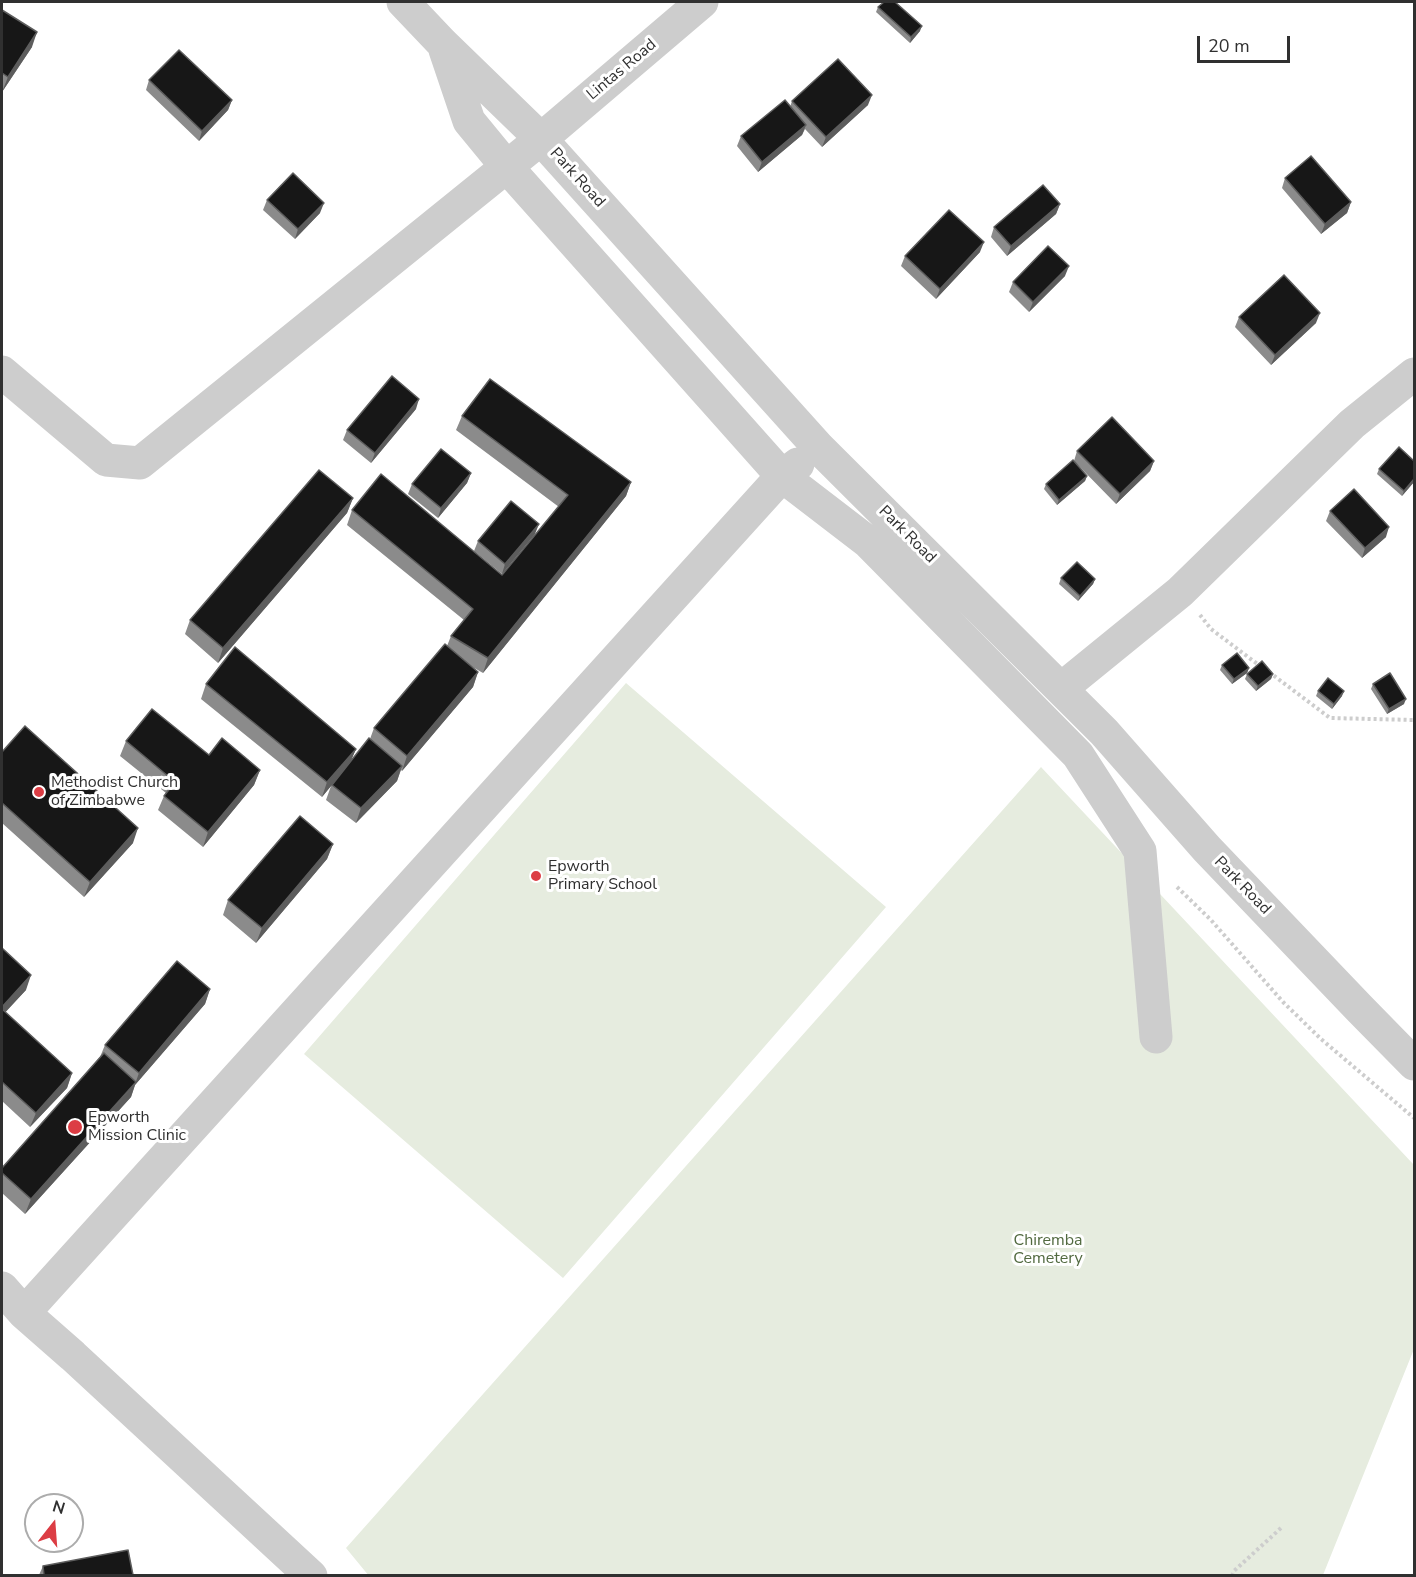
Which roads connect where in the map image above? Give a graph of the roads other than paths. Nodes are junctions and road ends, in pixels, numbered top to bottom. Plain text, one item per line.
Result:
1 (403, 2) edge
2 (702, 2) edge
3 (442, 43) junction
4 (541, 139) junction
5 (506, 166) junction
6 (2, 372) edge
7 (1414, 374) edge
8 (819, 448) junction
9 (782, 476) junction
10 (1062, 688) junction
11 (1104, 732) junction
12 (1078, 755) junction
13 (1156, 1037) dead end
14 (1414, 1064) edge
15 (2, 1288) edge
16 (24, 1312) junction
17 (306, 1573) edge

1 - 3 street, Park Road
2 - 4 street, Lintas Road
3 - 4 street, Park Road
3 - 5 street
4 - 5 street, Lintas Road
4 - 8 street, Park Road
5 - 6 street, Lintas Road
5 - 9 street
7 - 10 street
8 - 9 street
8 - 10 street, Park Road
9 - 12 street
9 - 16 street
10 - 11 street, Park Road
11 - 12 street
11 - 14 street, Park Road
12 - 13 street
15 - 16 street
16 - 17 street

